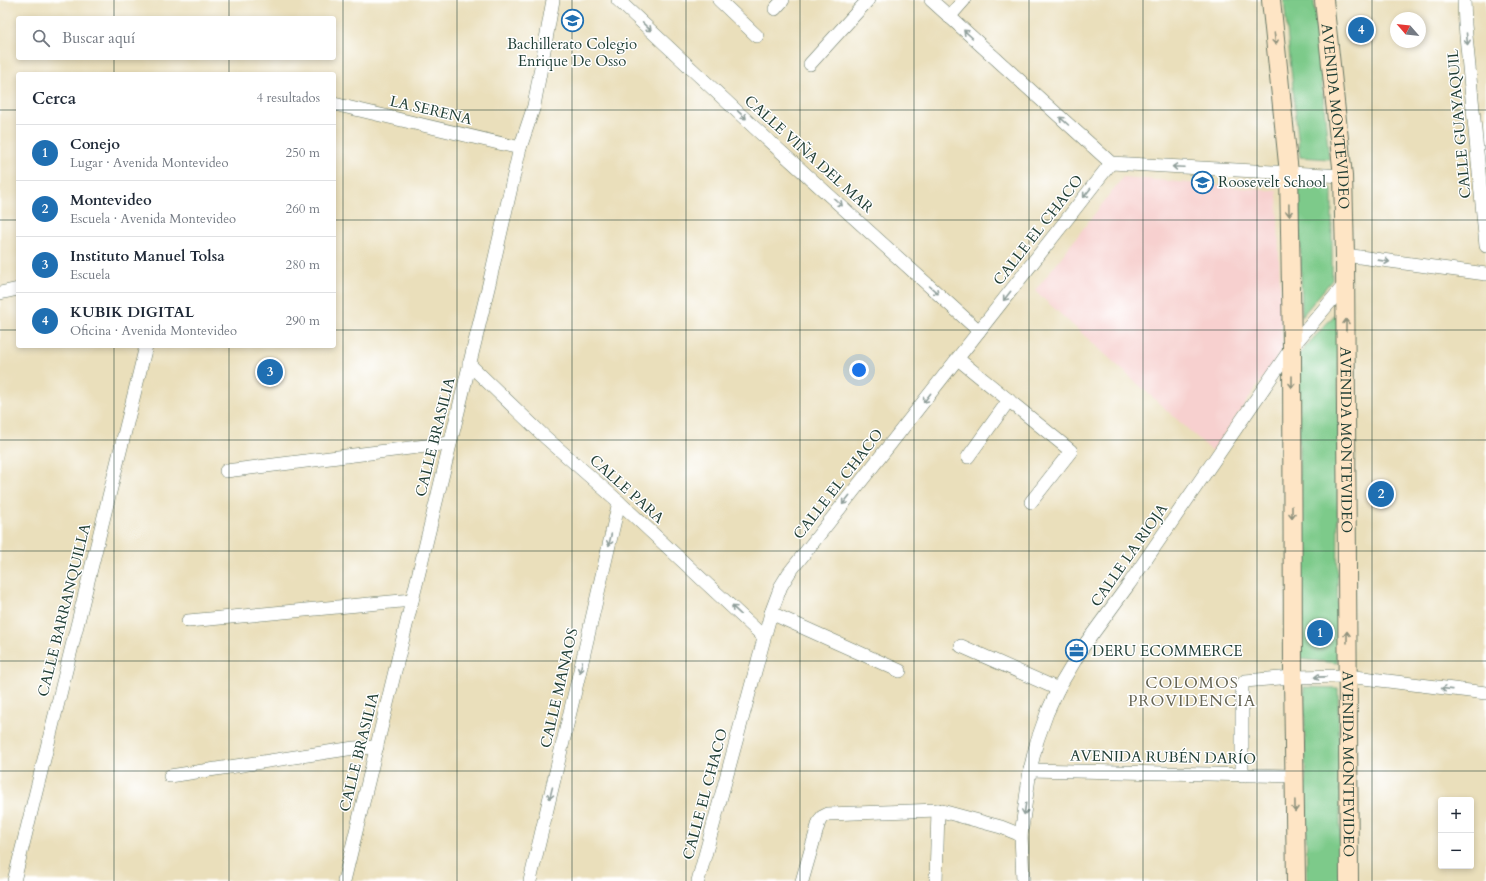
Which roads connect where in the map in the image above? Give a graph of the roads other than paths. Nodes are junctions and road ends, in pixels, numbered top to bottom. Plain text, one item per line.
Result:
1 (553, 0) edge
2 (618, 0) edge
3 (719, 0) edge
4 (868, 0) edge
5 (931, 0) edge
6 (964, 0) edge
7 (1271, 0) edge
8 (1324, 0) edge
9 (1464, 0) edge
10 (949, 17) junction
11 (757, 36) dead end
12 (810, 64) dead end
13 (336, 104) edge
14 (520, 148) junction
15 (1111, 162) junction
16 (1289, 173) junction
17 (1343, 176) junction
18 (1486, 246) edge
19 (1346, 255) junction
20 (1486, 274) edge
21 (1346, 283) junction
22 (16, 289) edge
23 (0, 293) edge
24 (979, 331) junction
25 (1292, 347) junction
26 (146, 348) edge
27 (958, 359) junction
28 (469, 364) junction
29 (1009, 400) junction
30 (450, 443) junction
31 (968, 457) dead end
32 (226, 471) dead end
33 (619, 502) junction
34 (1031, 502) dead end
35 (412, 600) junction
36 (771, 613) junction
37 (188, 621) dead end
38 (764, 637) junction
39 (961, 646) dead end
40 (900, 671) dead end
41 (1347, 676) junction
42 (1293, 677) junction
43 (1058, 689) junction
44 (1486, 694) edge
45 (377, 747) junction
46 (1030, 770) junction
47 (170, 776) dead end
48 (1242, 776) junction
49 (1294, 776) junction
50 (938, 810) junction
51 (1021, 835) junction
52 (14, 881) edge
53 (344, 881) edge
54 (530, 881) edge
55 (698, 881) edge
56 (802, 881) edge
57 (936, 881) edge
58 (1023, 881) edge
59 (1296, 881) edge
60 (1349, 881) edge

1 - 14 street, CALLE BRASILIA
2 -> 24 street, CALLE VIÑA DEL MAR
3 - 11 street
4 - 12 street
5 - 10 street
6 - 10 street
7 -> 16 street
8 - 17 street, AVENIDA MONTEVIDEO
9 -> 18 street, CALLE GUAYAQUIL
15 -> 10 street
13 - 14 street, LA SERENA
14 - 28 street, CALLE BRASILIA
16 -> 15 street
15 -> 24 street, CALLE EL CHACO
16 - 17 street
16 -> 25 street
17 - 19 street, AVENIDA MONTEVIDEO
19 -> 20 street
19 - 21 street, AVENIDA MONTEVIDEO
21 - 25 street, CALLE LA RIOJA
41 -> 21 street, AVENIDA MONTEVIDEO
22 - 23 street
24 - 27 street, CALLE EL CHACO
25 -> 42 street
25 - 43 street, CALLE LA RIOJA
26 - 52 street, CALLE BARRANQUILLA
27 - 29 street
27 -> 36 street, CALLE EL CHACO
28 - 30 street, CALLE BRASILIA
28 - 33 street, CALLE PARA
29 - 31 street
29 - 34 street
30 - 32 street
30 - 35 street, CALLE BRASILIA
38 -> 33 street, CALLE PARA
33 -> 54 street, CALLE MANAOS
35 - 37 street
35 - 45 street, CALLE BRASILIA
36 - 38 street, CALLE EL CHACO
36 - 40 street
38 - 55 street, CALLE EL CHACO
39 - 43 street
41 -> 42 street
44 -> 41 street
41 - 60 street, AVENIDA MONTEVIDEO
42 - 48 street
42 - 49 street
43 - 46 street, CALLE LA RIOJA
45 - 47 street
45 - 53 street, CALLE BRASILIA
46 - 48 street, AVENIDA RUBÉN DARÍO
46 -> 51 street, CALLE LA RIOJA
48 - 49 street, AVENIDA RUBÉN DARÍO
49 -> 59 street
50 - 51 street
50 - 56 street
50 - 57 street
51 - 58 street, CALLE LA RIOJA

